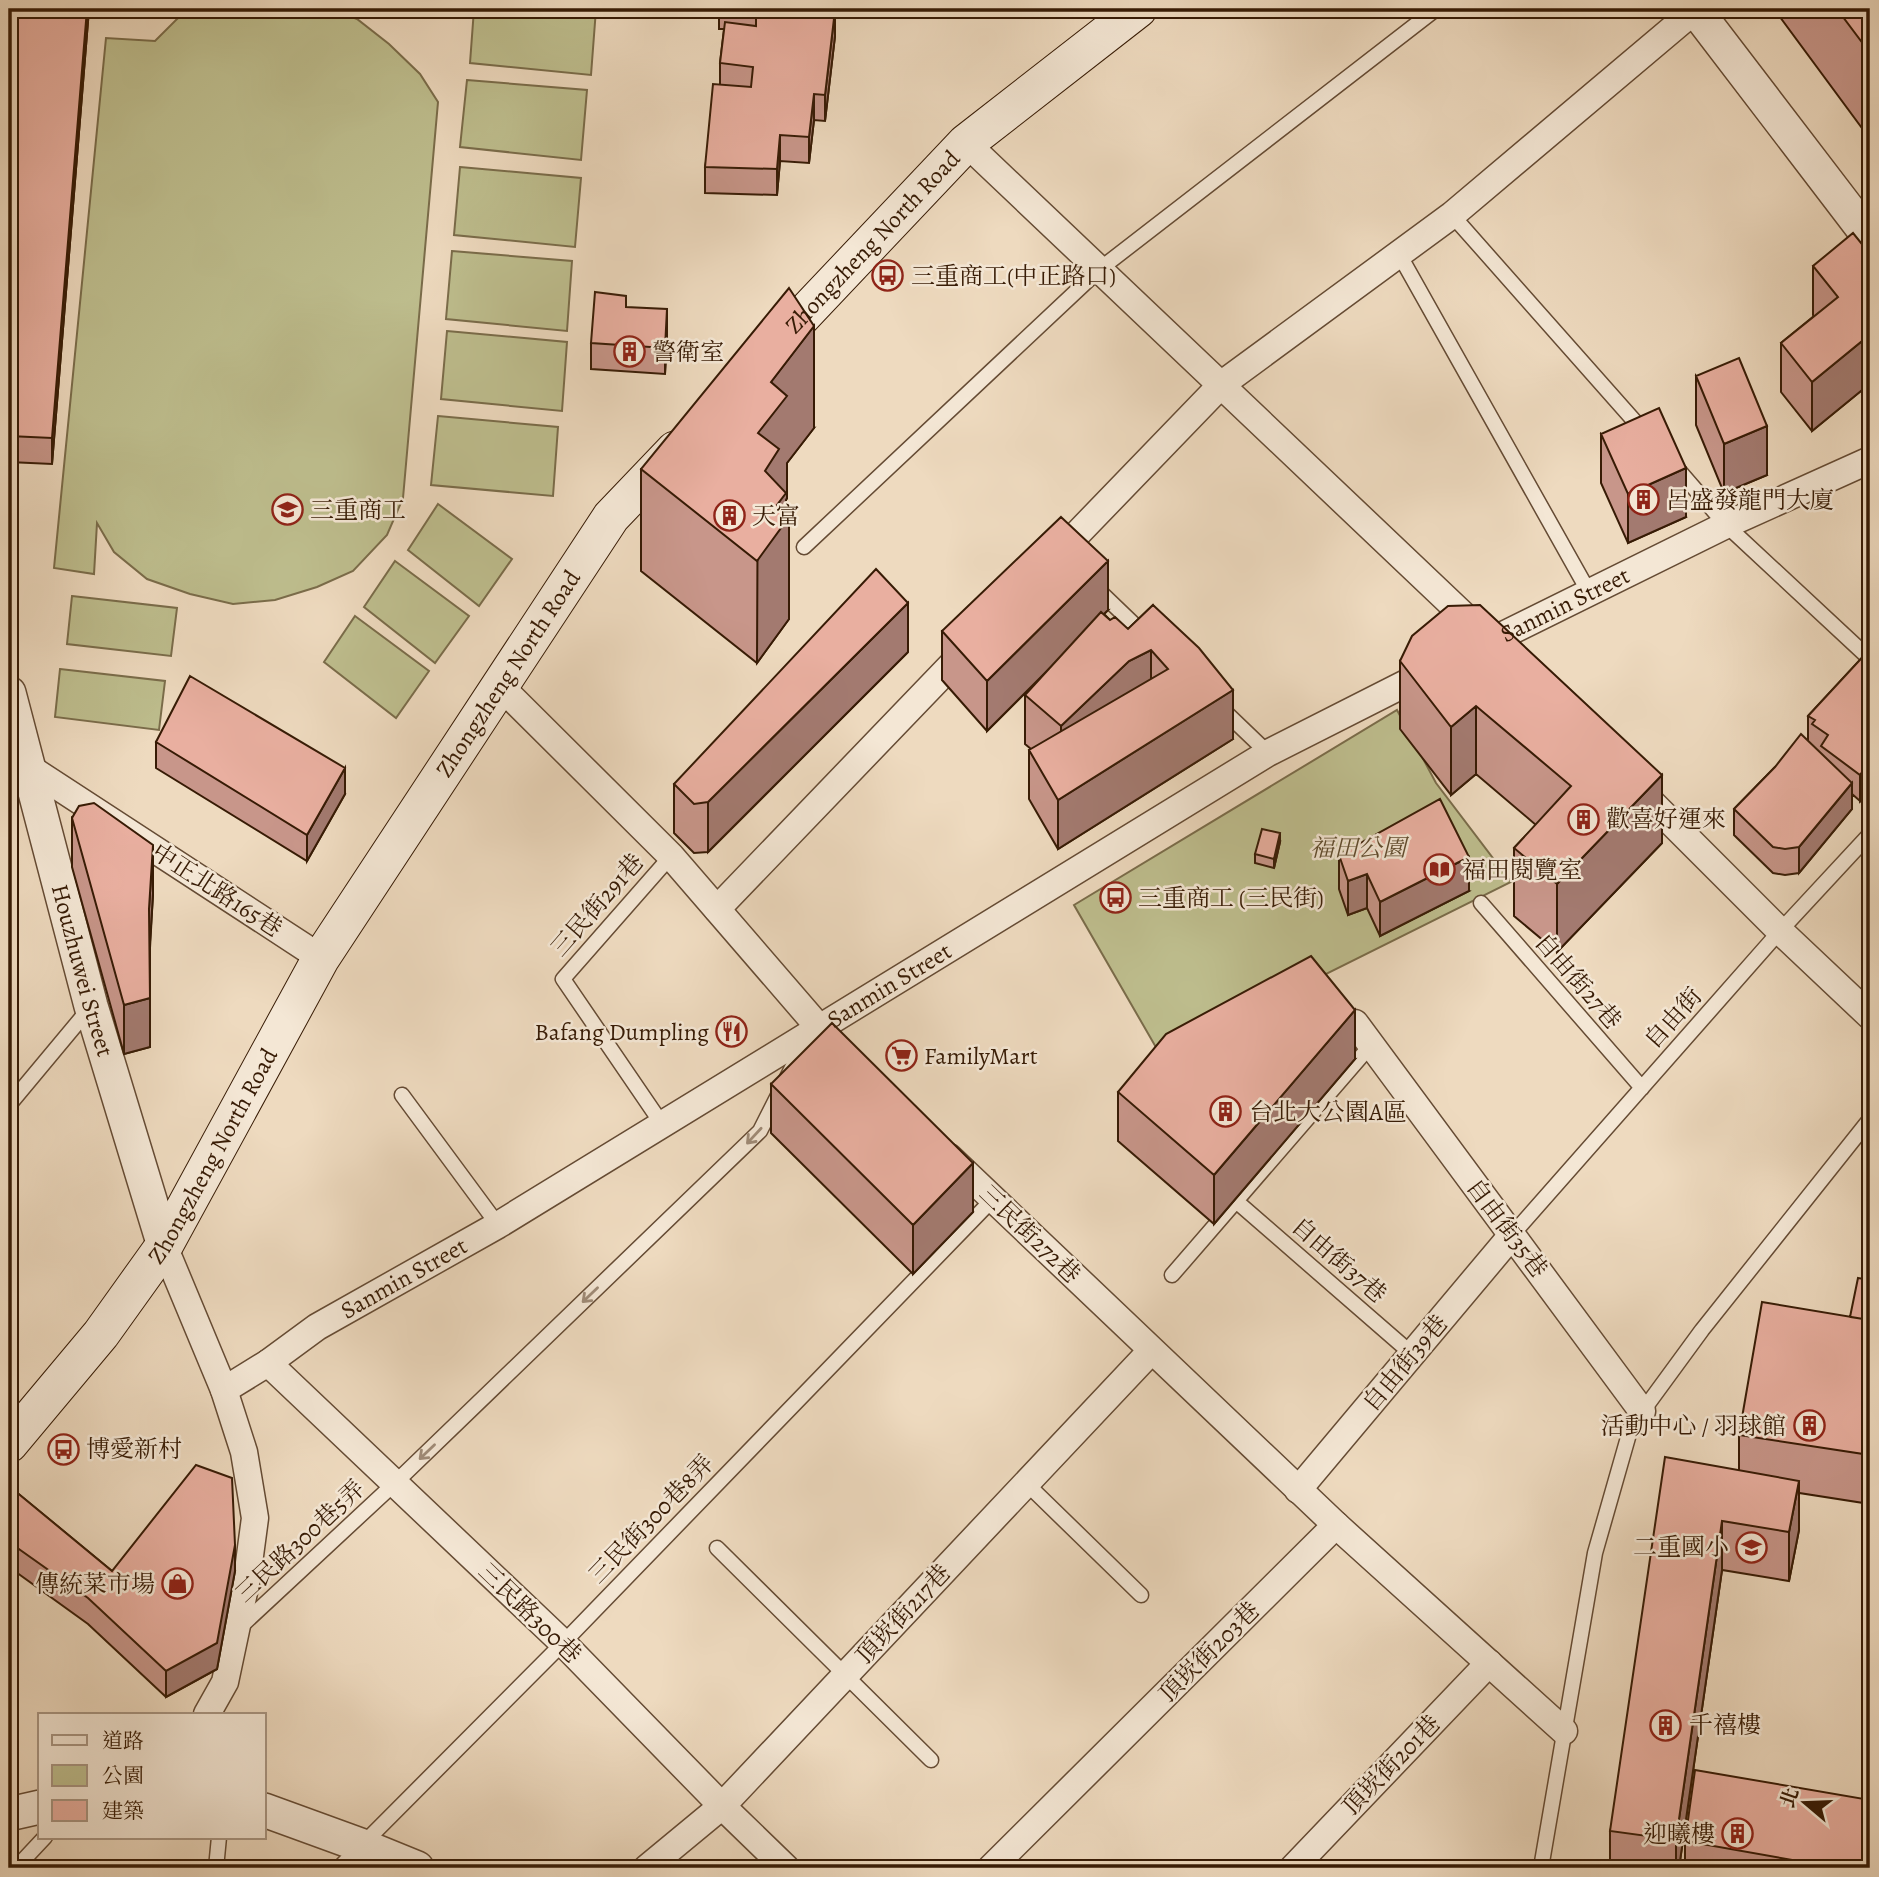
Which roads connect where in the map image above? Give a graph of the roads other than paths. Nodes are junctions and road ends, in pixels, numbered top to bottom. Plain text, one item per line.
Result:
1 (1138, 9) edge
2 (1436, 9) edge
3 (1695, 9) edge
4 (966, 143) junction
5 (1452, 215) junction
6 (1869, 235) edge
7 (1399, 254) junction
8 (1100, 269) junction
9 (747, 374) edge
10 (1222, 384) junction
11 (701, 422) edge
12 (1870, 460) edge
13 (1726, 525) junction
14 (804, 547) dead end
15 (1040, 573) edge
16 (1089, 582) edge
17 (1590, 594) junction
18 (983, 632) edge
19 (1490, 641) junction
20 (1159, 648) edge
21 (1870, 659) edge
22 (1510, 660) edge
23 (500, 686) junction
24 (9, 693) edge
25 (1209, 696) edge
26 (1268, 753) junction
27 (20, 761) edge
28 (1616, 767) edge
29 (1870, 834) edge
30 (671, 856) junction
31 (1481, 903) dead end
32 (717, 909) junction
33 (1780, 931) junction
34 (321, 958) junction
35 (91, 1006) junction
36 (1870, 1016) edge
37 (1355, 1023) dead end
38 (813, 1031) junction
39 (1371, 1045) junction
40 (848, 1058) edge
41 (1642, 1088) junction
42 (402, 1095) dead end
43 (9, 1105) edge
44 (1870, 1119) edge
45 (662, 1124) junction
46 (927, 1135) edge
47 (993, 1199) junction
48 (1236, 1201) junction
49 (498, 1225) junction
50 (1512, 1235) junction
51 (164, 1246) junction
52 (1172, 1275) dead end
53 (1151, 1350) junction
54 (1412, 1354) junction
55 (268, 1363) junction
56 (224, 1390) junction
57 (1643, 1412) junction
58 (9, 1444) edge
59 (395, 1483) junction
60 (1026, 1483) junction
61 (1298, 1490) junction
62 (1336, 1525) junction
63 (717, 1548) dead end
64 (1141, 1595) dead end
65 (236, 1631) junction
66 (563, 1643) junction
67 (1489, 1662) junction
68 (844, 1676) junction
69 (209, 1713) edge
70 (1564, 1731) junction
71 (931, 1760) dead end
72 (722, 1806) junction
73 (38, 1807) edge
74 (266, 1811) edge
75 (9, 1814) edge
76 (43, 1839) edge
77 (219, 1839) edge
78 (363, 1846) junction
79 (16, 1868) edge
80 (216, 1868) edge
81 (339, 1868) edge
82 (417, 1868) edge
83 (647, 1868) edge
84 (786, 1868) edge
85 (991, 1868) edge
86 (1293, 1868) edge
87 (1541, 1868) edge

1 - 4 main road, Zhongzheng North Road
2 - 8 lane
3 - 5 street
3 - 6 street
4 - 8 street
4 - 9 main road, Zhongzheng North Road
5 - 7 street
5 - 13 lane
7 - 10 street
7 - 17 lane
8 - 10 street
8 - 14 lane
10 - 15 street
10 - 19 street
11 - 23 main road, Zhongzheng North Road
12 - 13 street, Sanmin Street
13 - 17 street, Sanmin Street
13 - 21 lane
16 - 20 lane
17 - 19 street, Sanmin Street
18 - 32 street
19 - 22 street
19 - 26 street, Sanmin Street
23 - 30 street
23 - 34 main road, Zhongzheng North Road
24 - 27 street, Houzhuwei Street
25 - 26 lane
26 - 38 street, Sanmin Street
27 - 34 street, 中正北路165巷
27 - 35 street, Houzhuwei Street
28 - 33 street
29 - 33 lane, 自由街
30 - 32 street
30 - 45 lane, 三民街291巷
31 - 41 lane, 自由街27巷
32 - 38 street
33 - 36 street
33 - 41 lane, 自由街
34 - 51 main road, Zhongzheng North Road
35 - 43 lane
35 - 51 street, Houzhuwei Street
37 - 39 street, 自由街35巷
38 - 40 street
38 - 45 street, Sanmin Street
38 -> 59 lane, 三民路300巷5弄
39 - 48 lane
39 - 50 street, 自由街35巷
41 - 50 lane, 自由街
42 - 49 lane
44 - 57 lane
45 - 49 street, Sanmin Street
46 - 47 street, 三民街272巷
47 - 53 street, 三民街272巷
47 - 66 lane, 三民街300巷8弄
48 - 52 lane
48 - 54 lane, 自由街37巷
49 - 55 street, Sanmin Street
50 - 54 street, 自由街39巷
50 - 57 street, 自由街35巷
51 - 56 street
51 - 58 main road, Zhongzheng North Road
53 - 60 street, 頂崁街217巷
53 - 61 street, 三民街272巷
54 - 61 street, 自由街39巷
55 - 56 street, Sanmin Street
55 - 59 street, 三民路300巷
56 - 65 street
57 - 70 lane
59 - 65 lane, 三民路300巷5弄
59 - 66 street, 三民路300巷
60 - 64 lane
60 - 68 street, 頂崁街217巷
61 - 62 street
62 - 67 street
62 - 85 street, 頂崁街203巷
63 - 68 lane
65 - 69 street
66 - 72 street, 三民路300巷
66 - 78 lane, 三民街300巷8弄
67 - 70 street
67 - 86 street, 頂崁街201巷
68 - 71 lane
68 - 72 street, 頂崁街217巷
70 - 87 lane
72 - 83 street, 頂崁街217巷
72 - 84 street, 三民路300巷
73 - 75 street
74 - 78 street
76 - 79 lane
77 - 80 lane
78 - 81 lane, 三民街300巷8弄
78 - 82 street

